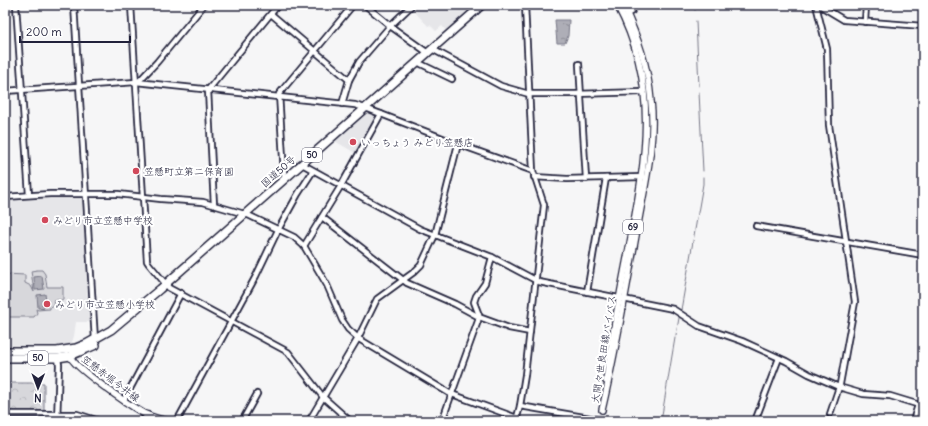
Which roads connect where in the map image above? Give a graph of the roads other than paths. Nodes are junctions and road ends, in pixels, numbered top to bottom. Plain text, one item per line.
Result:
1 (16, 5) edge
2 (74, 5) edge
3 (131, 5) edge
4 (204, 5) edge
5 (278, 5) edge
6 (353, 5) edge
7 (365, 5) edge
8 (412, 5) edge
9 (525, 5) edge
10 (618, 5) edge
11 (623, 5) edge
12 (635, 5) edge
13 (817, 5) edge
14 (866, 5) edge
15 (477, 7) edge
16 (271, 14) junction
17 (628, 14) junction
18 (865, 22) junction
19 (390, 26) junction
20 (923, 26) edge
21 (430, 51) junction
22 (315, 52) junction
23 (418, 62) junction
24 (580, 64) dead end
25 (452, 79) dead end
26 (349, 80) junction
27 (136, 82) junction
28 (80, 86) junction
29 (22, 90) junction
30 (208, 90) junction
31 (5, 91) edge
32 (644, 92) junction
33 (529, 94) junction
34 (582, 94) junction
35 (278, 97) junction
36 (342, 104) junction
37 (365, 108) junction
38 (381, 114) junction
39 (458, 144) junction
40 (302, 164) junction
41 (313, 171) junction
42 (533, 171) junction
43 (642, 176) junction
44 (534, 177) junction
45 (285, 178) junction
46 (606, 178) junction
47 (586, 179) junction
48 (341, 186) junction
49 (85, 194) junction
50 (29, 195) junction
51 (5, 197) edge
52 (143, 198) junction
53 (214, 205) junction
54 (244, 214) junction
55 (322, 218) junction
56 (756, 226) dead end
57 (278, 230) junction
58 (435, 234) junction
59 (846, 241) junction
60 (304, 246) junction
61 (923, 255) edge
62 (492, 256) junction
63 (403, 280) junction
64 (536, 281) junction
65 (166, 284) junction
66 (587, 292) junction
67 (181, 293) junction
68 (622, 299) junction
69 (141, 305) junction
70 (479, 317) junction
71 (232, 320) junction
72 (530, 332) junction
73 (357, 338) junction
74 (95, 340) junction
75 (76, 348) junction
76 (5, 351) edge
77 (14, 351) junction
78 (70, 356) junction
79 (5, 358) edge
80 (58, 358) junction
81 (780, 358) junction
82 (839, 387) junction
83 (256, 394) dead end
84 (452, 394) junction
85 (323, 397) junction
86 (124, 400) junction
87 (520, 406) junction
88 (920, 406) edge
89 (602, 410) joint
90 (5, 414) edge
91 (57, 414) junction
92 (830, 414) dead end
93 (149, 418) edge
94 (517, 420) edge
95 (58, 421) edge
96 (99, 421) edge
97 (142, 421) edge
98 (167, 421) edge
99 (177, 421) edge
100 (242, 421) edge
101 (309, 421) edge
102 (350, 421) edge
103 (442, 421) edge
104 (600, 421) edge
105 (607, 421) edge
106 (755, 421) edge
107 (913, 421) edge

1 - 29 street
2 - 28 street
3 - 27 street
4 - 27 street
5 - 16 street
6 - 22 street
7 - 19 street
8 - 19 street
9 - 33 street
10 - 32 main road, 大間々世良田線バイパス / 69
11 - 17 main road, 大間々世良田線バイパス / 69
12 - 17 street
13 - 18 street
13 - 59 street
14 - 18 street
15 - 21 highway, 国道50号 / 50
16 - 22 street
16 - 30 street
17 - 68 main road, 大間々世良田線バイパス / 69
18 - 20 street
19 - 21 street
19 - 26 street
21 - 23 highway, 国道50号 / 50
21 - 33 street
22 - 26 street
22 - 35 street
23 - 25 street
23 - 37 highway, 国道50号 / 50
24 - 34 street
26 - 36 street
27 - 28 street
27 - 30 street
27 - 52 street
28 - 29 street
28 - 49 street
29 - 31 street
29 - 50 street
30 - 35 street
30 - 53 street
32 - 34 street
32 - 43 main road, 大間々世良田線バイパス / 69
33 - 34 street
33 - 42 street
34 - 47 street
35 - 36 street
35 - 45 street
36 - 37 street
37 - 38 street
37 - 40 highway, 国道50号 / 50
38 - 39 street
38 - 48 street
39 - 42 street
39 - 58 street
40 - 41 street
40 - 45 highway, 国道50号 / 50
41 - 48 street
41 - 57 street
42 - 44 street
43 - 46 street
43 - 68 main road, 大間々世良田線バイパス / 69
44 - 47 street
44 - 64 street
45 - 54 highway, 国道50号 / 50
46 - 47 street
46 - 66 street
48 - 55 street
48 - 58 street
49 - 50 street
49 - 52 street
49 - 74 street
50 - 51 street
52 - 53 street
52 - 65 street
53 - 54 street
54 - 57 street
54 - 65 highway, 国道50号 / 50
55 - 60 street
55 - 63 street
56 - 59 street
57 - 60 street
57 - 71 street
58 - 62 street
58 - 63 street
59 - 61 street
59 - 82 street
60 - 73 street
62 - 64 street
62 - 70 street
63 - 70 street
63 - 73 street
64 - 66 street
64 - 72 street
65 - 67 street
65 - 69 highway, 国道50号 / 50
66 - 68 street
67 - 71 street
67 - 86 street
68 - 81 street
68 - 89 main road, 大間々世良田線バイパス / 69
69 - 74 highway, 50
69 - 78 highway, 50
70 - 72 street
70 - 84 street
71 - 85 street
71 - 99 street
72 - 87 street
73 - 84 street
73 - 85 street
74 - 75 highway, 50
75 - 77 highway, 50
75 - 78 main road
76 - 77 highway, 50
77 - 78 main road
78 - 80 highway, 50
78 - 86 main road, 笠懸赤堀今井線
79 - 80 highway, 50
80 - 91 street
81 - 82 street
81 - 106 street
82 - 88 street
82 - 92 street
83 - 100 street
84 - 94 street
84 - 103 street
85 - 101 street
85 - 102 street
86 - 93 main road, 笠懸赤堀今井線
87 - 94 street
87 - 104 street
88 - 107 street
89 - 104 street
90 - 91 street
91 - 95 street
91 - 96 street
93 - 97 street
93 - 98 main road, 笠懸赤堀今井線
104 - 105 street

